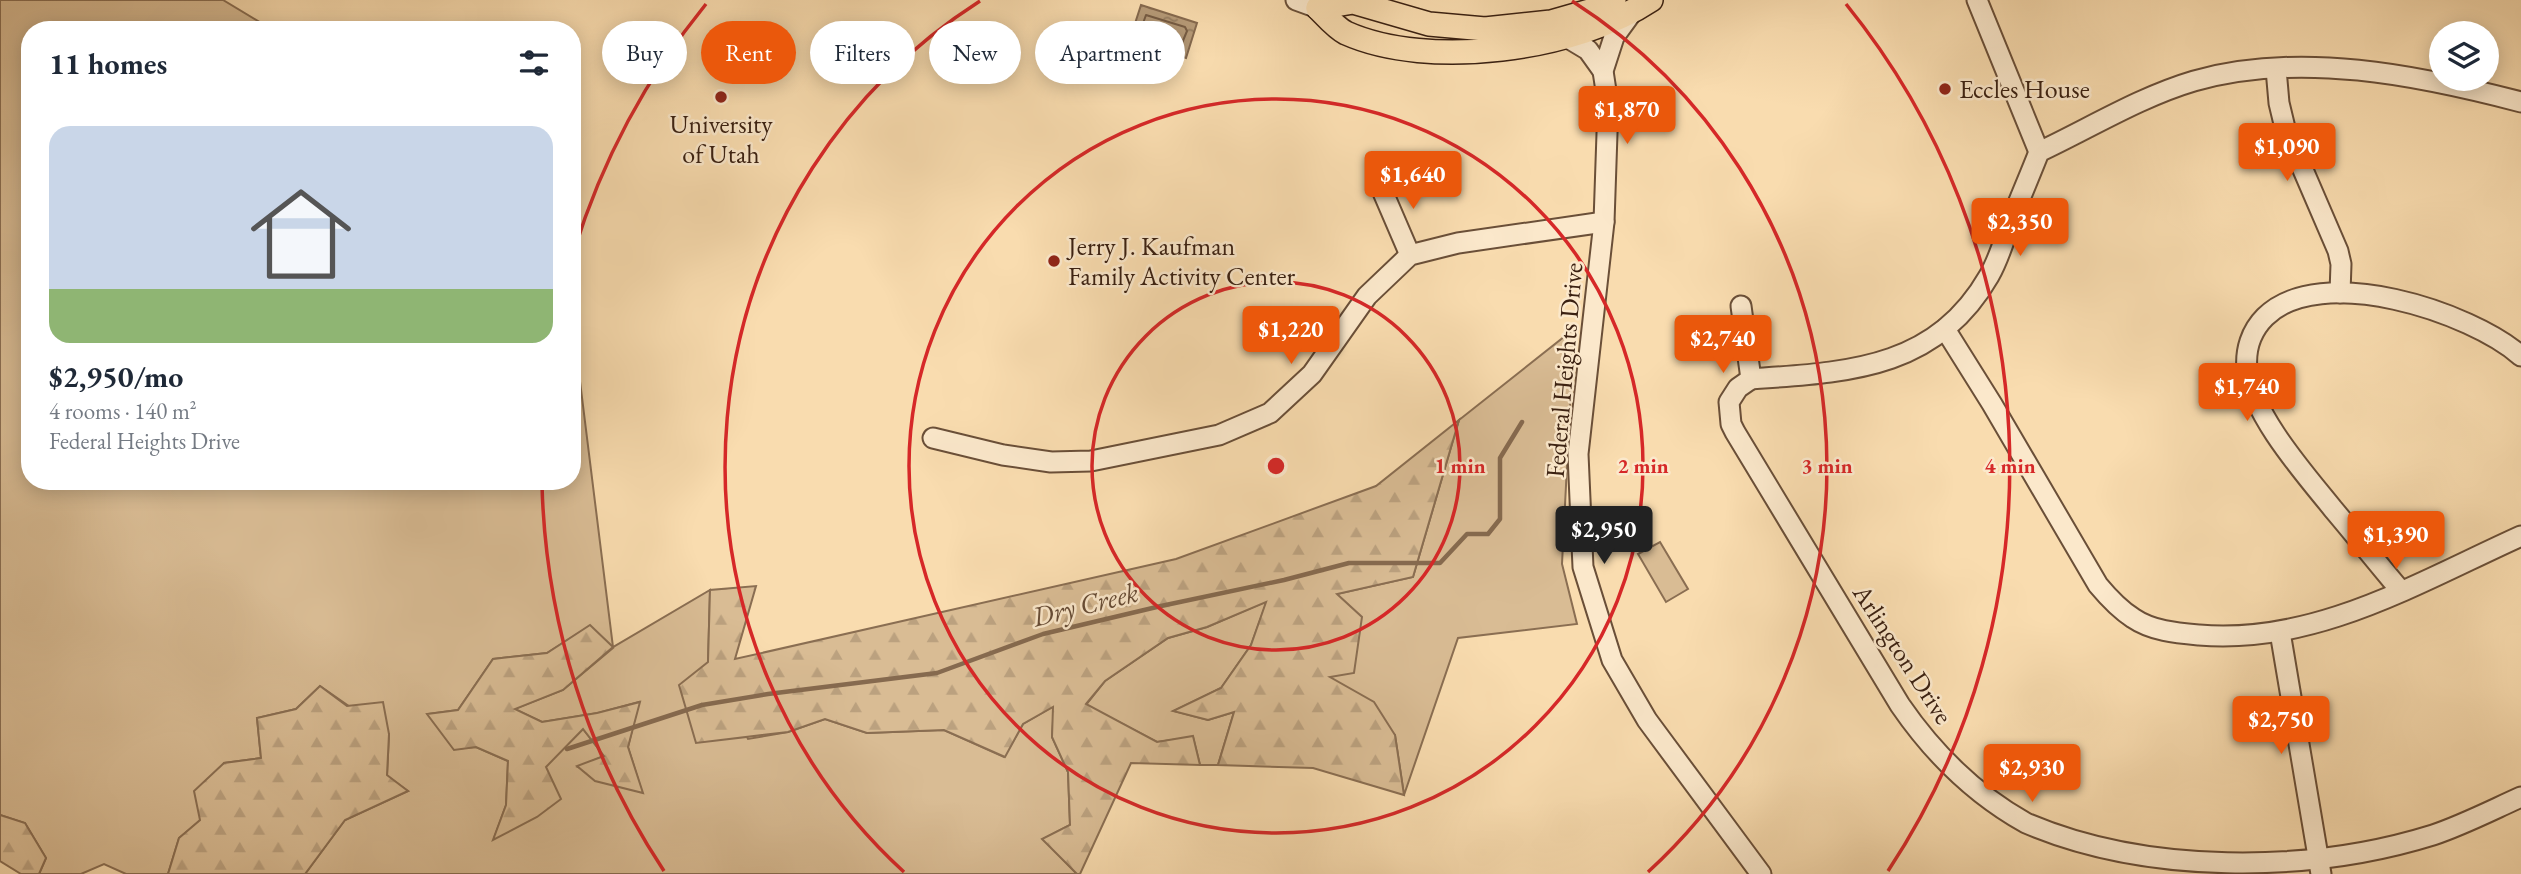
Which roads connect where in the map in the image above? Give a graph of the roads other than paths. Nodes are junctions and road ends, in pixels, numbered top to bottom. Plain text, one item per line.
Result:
1 (1296, 0) edge
2 (1977, 0) edge
3 (1320, 4) edge
4 (1633, 4) edge
5 (1568, 38) junction
6 (2276, 69) junction
7 (1604, 71) junction
8 (2521, 102) edge
9 (2039, 152) junction
10 (1379, 183) dead end
11 (1604, 222) junction
12 (1410, 255) junction
13 (2340, 293) junction
14 (1741, 306) dead end
15 (1945, 329) junction
16 (2521, 356) edge
17 (1751, 379) junction
18 (933, 439) dead end
19 (2521, 536) edge
20 (2401, 591) junction
21 (2280, 632) junction
22 (2521, 797) edge
23 (2320, 868) edge
24 (1759, 873) edge

1 - 3 street
2 - 9 street
3 - 4 main road
3 - 5 main road
4 - 5 main road
4 - 7 street, Federal Heights Drive
5 - 7 street
6 - 8 street
6 - 9 street
6 - 13 street
7 - 11 street, Federal Heights Drive
9 - 15 street
10 - 12 street
11 - 12 street
11 - 24 street, Federal Heights Drive
12 - 18 street
13 - 16 street
13 - 20 street
14 - 17 street
15 - 17 street
15 - 21 street
17 - 23 street, Arlington Drive
19 - 20 street
20 - 21 street
21 - 23 street
22 - 23 street, Arlington Drive

